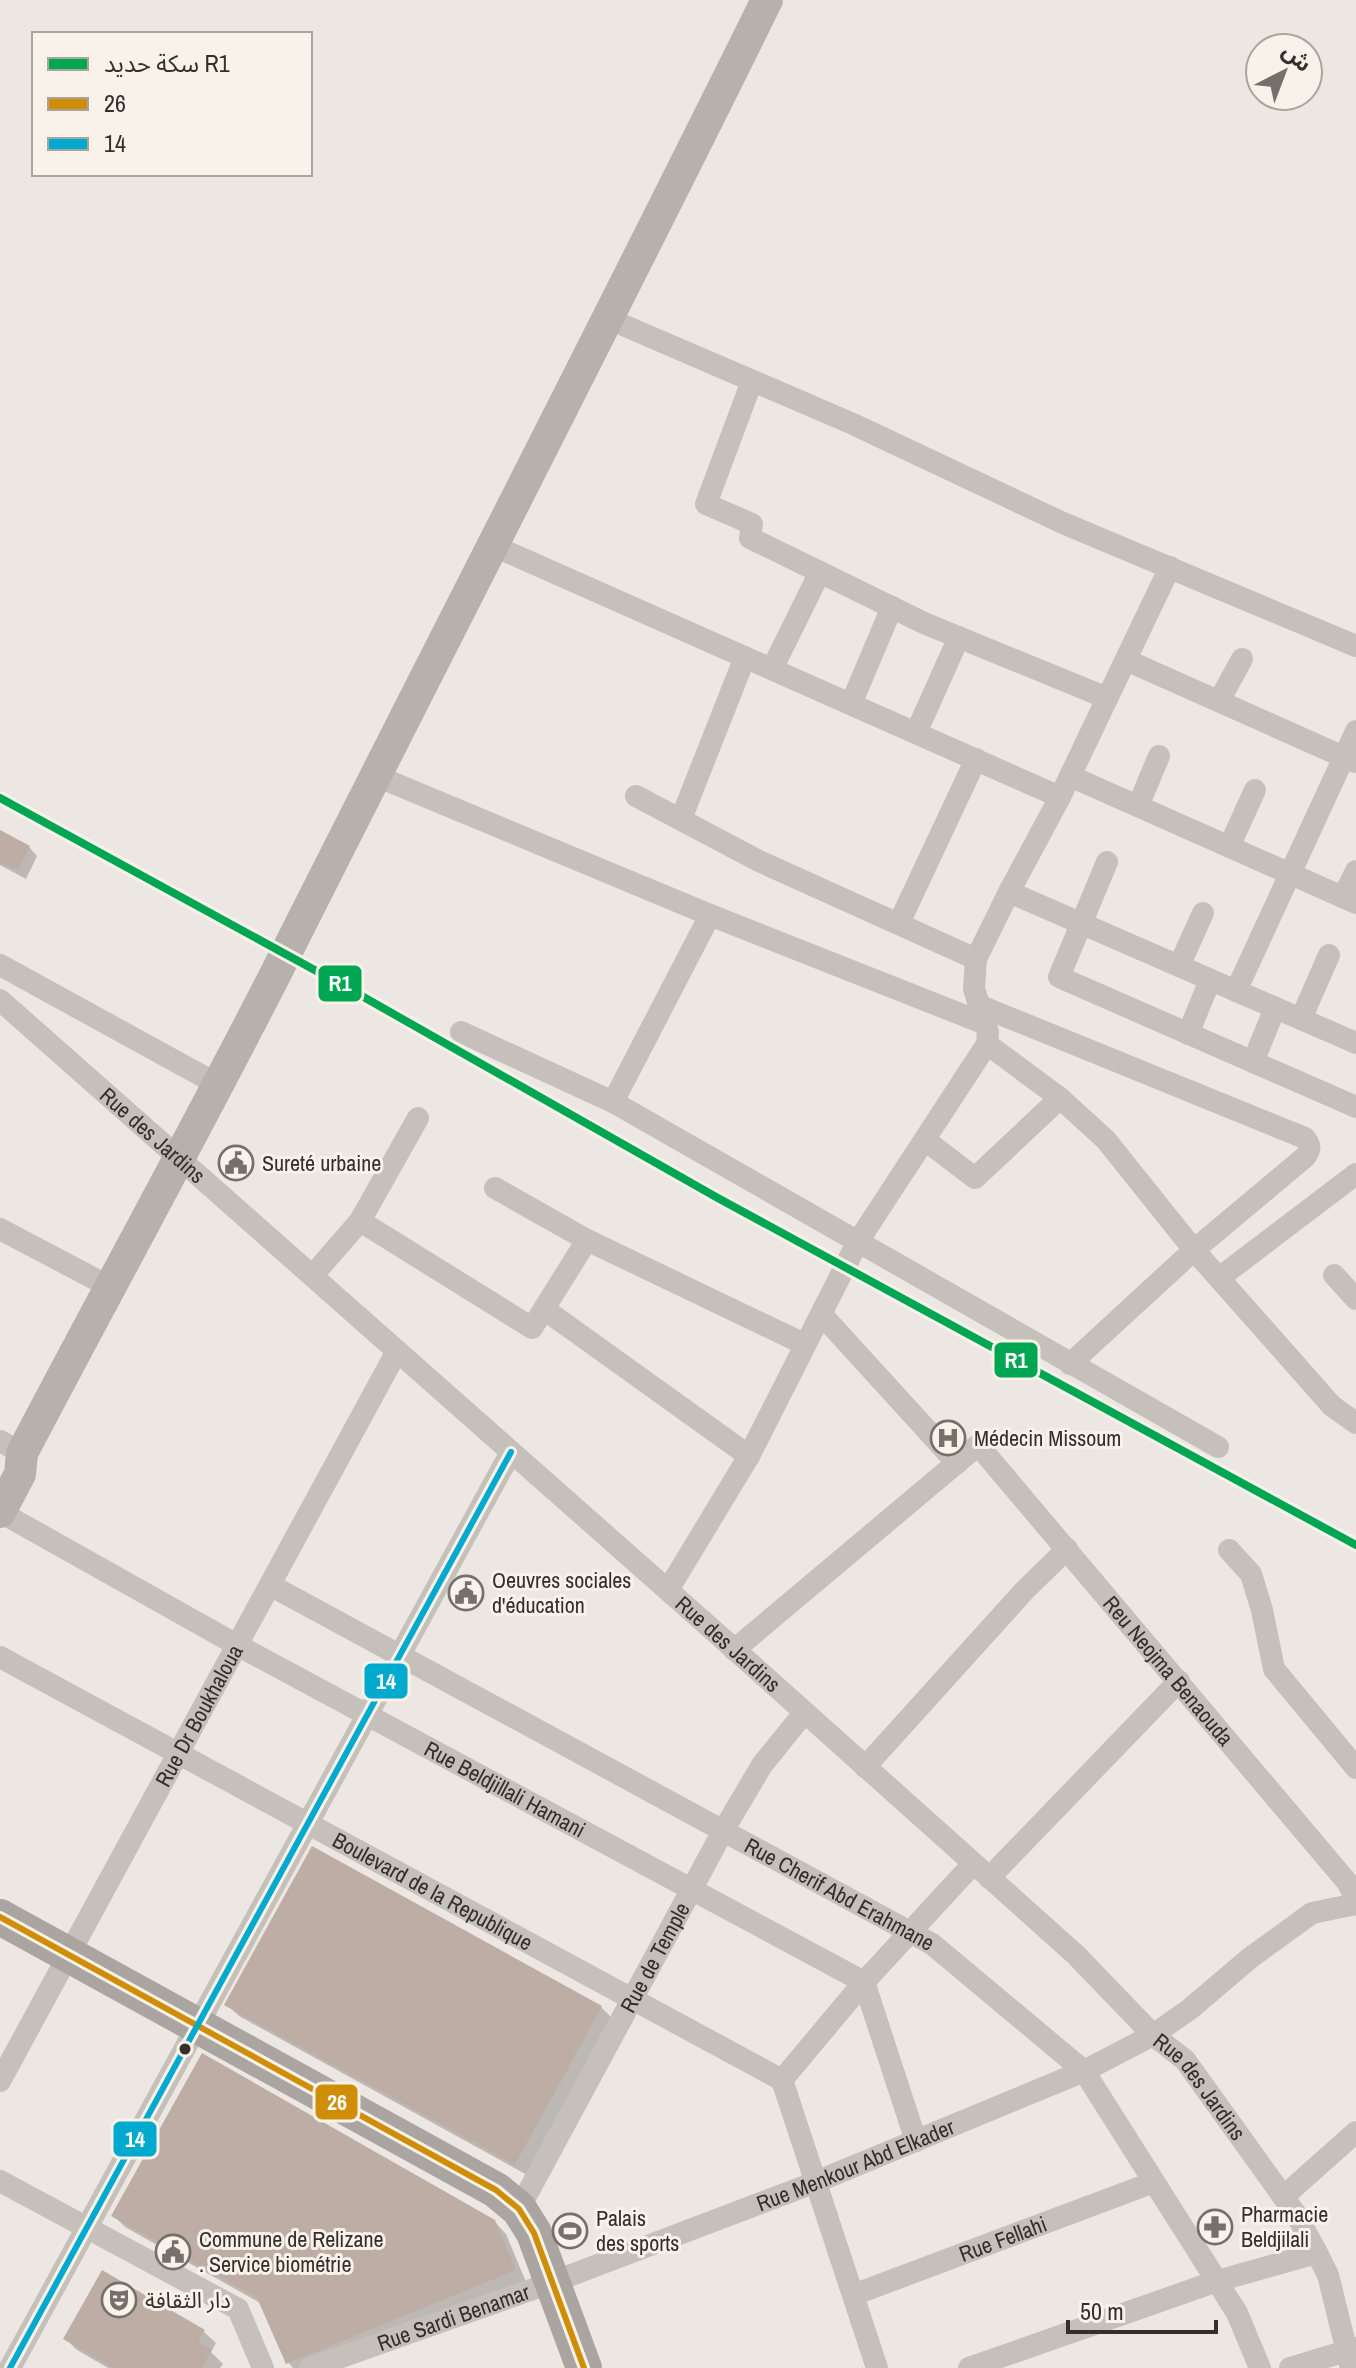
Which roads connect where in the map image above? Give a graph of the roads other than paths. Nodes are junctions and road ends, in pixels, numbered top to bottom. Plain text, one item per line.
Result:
1 (767, 0) edge
2 (609, 319) junction
3 (752, 381) junction
4 (494, 546) junction
5 (1170, 567) junction
6 (820, 572) junction
7 (892, 607) junction
8 (959, 637) junction
9 (1356, 646) edge
10 (745, 657) junction
11 (1242, 659) dead end
12 (1126, 660) junction
13 (772, 669) junction
14 (1107, 698) junction
15 (1219, 701) junction
16 (851, 704) junction
17 (1356, 731) edge
18 (916, 733) junction
19 (1159, 756) dead end
20 (976, 759) junction
21 (1350, 760) edge
22 (374, 775) junction
23 (1070, 776) junction
24 (1255, 790) dead end
25 (636, 796) dead end
26 (1060, 797) junction
27 (1138, 806) junction
28 (681, 819) junction
29 (1229, 847) junction
30 (1107, 862) dead end
31 (1356, 871) edge
32 (1289, 873) junction
33 (1009, 892) junction
34 (1350, 900) edge
35 (1203, 913) dead end
36 (710, 915) junction
37 (899, 923) junction
38 (1080, 924) junction
39 (1329, 955) dead end
40 (976, 959) junction
41 (0, 965) edge
42 (1179, 966) junction
43 (1210, 980) junction
44 (1236, 991) junction
45 (0, 1000) edge
46 (1275, 1008) junction
47 (1301, 1019) junction
48 (983, 1024) junction
49 (461, 1032) dead end
50 (1188, 1034) junction
51 (1356, 1043) edge
52 (1253, 1062) junction
53 (217, 1084) junction
54 (1060, 1098) junction
55 (613, 1102) junction
56 (1356, 1107) edge
57 (418, 1118) dead end
58 (925, 1140) junction
59 (179, 1156) junction
60 (1356, 1174) edge
61 (495, 1188) dead end
62 (360, 1221) junction
63 (0, 1229) edge
64 (587, 1240) junction
65 (857, 1243) junction
66 (1194, 1250) junction
67 (313, 1275) junction
68 (1334, 1275) dead end
69 (1219, 1278) junction
70 (110, 1287) junction
71 (1356, 1299) edge
72 (544, 1309) junction
73 (822, 1315) junction
74 (804, 1344) junction
75 (397, 1351) junction
76 (1070, 1364) junction
77 (1353, 1414) edge
78 (1218, 1447) dead end
79 (511, 1452) junction
80 (7, 1454) edge
81 (749, 1456) junction
82 (957, 1463) junction
83 (0, 1512) edge
84 (1067, 1549) junction
85 (1229, 1550) dead end
86 (270, 1585) junction
87 (668, 1590) junction
88 (237, 1645) junction
89 (734, 1650) junction
90 (400, 1656) junction
91 (0, 1657) edge
92 (1179, 1681) junction
93 (804, 1713) junction
94 (368, 1714) junction
95 (179, 1752) junction
96 (865, 1767) junction
97 (1356, 1768) edge
98 (309, 1822) junction
99 (723, 1831) junction
100 (981, 1871) junction
101 (690, 1888) junction
102 (1354, 1890) edge
103 (0, 1917) edge
104 (911, 1932) junction
105 (68, 1955) junction
106 (864, 1982) junction
107 (631, 1998) junction
108 (198, 2025) junction
109 (1153, 2035) junction
110 (1084, 2071) junction
111 (782, 2080) junction
112 (0, 2081) edge
113 (1356, 2132) edge
114 (916, 2141) junction
115 (0, 2181) edge
116 (816, 2182) junction
117 (1154, 2182) junction
118 (1283, 2197) junction
119 (519, 2209) junction
120 (87, 2228) junction
121 (1317, 2253) junction
122 (1217, 2281) junction
123 (553, 2282) junction
124 (853, 2295) junction
125 (1352, 2356) edge
126 (15, 2362) edge
127 (263, 2368) edge
128 (310, 2368) edge
129 (584, 2368) edge
130 (877, 2368) edge
131 (969, 2368) edge
132 (1260, 2368) edge
133 (1290, 2368) edge

1 - 2 street
2 - 3 street
2 - 4 street
3 - 5 street
3 - 6 street
4 - 10 street
4 - 22 street
5 - 9 street
5 - 12 street
6 - 7 street
6 - 13 street
7 - 8 street
7 - 16 street
8 - 14 street
8 - 18 street
10 - 13 street
10 - 28 street
11 - 15 street
12 - 14 street
12 - 15 street
13 - 16 street
14 - 23 street
15 - 21 street
16 - 18 street
17 - 21 street
18 - 20 street
19 - 27 street
20 - 26 street
20 - 37 street
21 - 32 street
22 - 36 street
22 - 53 street
23 - 26 street
23 - 27 street
24 - 29 street
25 - 28 street
26 - 33 street
27 - 29 street
28 - 37 street
29 - 32 street
30 - 38 street
31 - 34 street
32 - 34 street
32 - 44 street
33 - 38 street
33 - 40 street
35 - 42 street
36 - 48 street
36 - 55 street
37 - 40 street
38 - 42 street
38 - 50 street
39 - 47 street
40 - 48 street
41 - 53 street
42 - 43 street
43 - 44 street
43 - 50 street
44 - 46 street
45 - 59 street, Rue des Jardins
46 - 47 street
46 - 52 street
47 - 51 street
48 - 54 street
48 - 58 street
48 - 66 street
49 - 55 street
50 - 52 street
52 - 56 street
53 - 59 street
54 - 58 street
54 - 66 street
55 - 65 street
57 - 62 street
58 - 65 street
59 - 67 street, Rue des Jardins
59 - 70 street
60 - 69 street
61 - 64 street
62 - 67 street
62 - 72 street
63 - 70 street
64 - 72 street
64 - 74 street
65 - 73 street
65 - 76 street
66 - 69 street
66 - 76 street
67 - 75 street, Rue des Jardins
68 - 71 street
69 - 77 street
70 - 80 street
72 - 81 street
73 - 74 street
73 - 82 street
74 - 81 street
75 - 79 street, Rue des Jardins
75 - 86 street, Rue Dr Boukhaloua
76 - 78 street
79 - 87 street, Rue des Jardins
79 - 90 street
80 - 83 street
81 - 87 street
82 - 84 street, Reu Neojma Benaouda
82 - 89 street
83 - 88 street, Rue Beldjillali Hamani
84 - 92 street, Reu Neojma Benaouda
84 - 96 street
85 - 97 street
86 - 88 street, Rue Dr Boukhaloua
86 - 90 street, Rue Cherif Abd Erahmane
87 - 89 street, Rue des Jardins
88 - 94 street, Rue Beldjillali Hamani
88 - 95 street, Rue Dr Boukhaloua
89 - 93 street, Rue des Jardins
90 - 94 street
90 - 99 street, Rue Cherif Abd Erahmane
91 - 95 street, Boulevard de la Republique
92 - 100 street
92 - 102 street, Reu Neojma Benaouda
93 - 96 street, Rue des Jardins
93 - 99 street, Rue de Temple
94 - 98 street
94 - 101 street, Rue Beldjillali Hamani
95 - 98 street, Boulevard de la Republique
95 - 105 street, Rue Dr Boukhaloua
96 - 100 street, Rue des Jardins
98 - 107 street, Boulevard de la Republique
98 - 108 street
99 - 101 street, Rue de Temple
99 - 104 street, Rue Cherif Abd Erahmane
100 - 104 street
100 - 109 street, Rue des Jardins
101 - 106 street, Rue Beldjillali Hamani
101 - 107 street, Rue de Temple
102 - 109 street, Rue Menkour Abd Elkader
103 - 105 main road
104 - 106 street
104 - 110 street, Rue Cherif Abd Erahmane
105 - 108 main road
105 - 112 street, Rue Dr Boukhaloua
106 - 111 street
106 - 114 street
107 - 111 street, Boulevard de la Republique
107 - 119 street, Rue de Temple
108 - 119 main road
108 - 120 street
109 - 110 street, Rue Menkour Abd Elkader
109 - 118 street, Rue des Jardins
110 - 114 street, Rue Menkour Abd Elkader
110 - 117 street, Rue Cherif Abd Erahmane
111 - 116 street
113 - 118 street
114 - 116 street, Rue Menkour Abd Elkader
115 - 120 street
116 - 123 street, Rue Menkour Abd Elkader
116 - 124 street
117 - 122 street, Rue Cherif Abd Erahmane
117 - 124 street, Rue Fellahi
118 - 121 street, Rue des Jardins
119 - 123 main road
120 - 126 street
120 - 127 street
121 - 122 street
121 - 125 street, Rue des Jardins
122 - 131 street
122 - 132 street, Rue Cherif Abd Erahmane
123 - 128 street, Rue Sardi Benamar
123 - 129 main road
124 - 130 street
125 - 133 street

